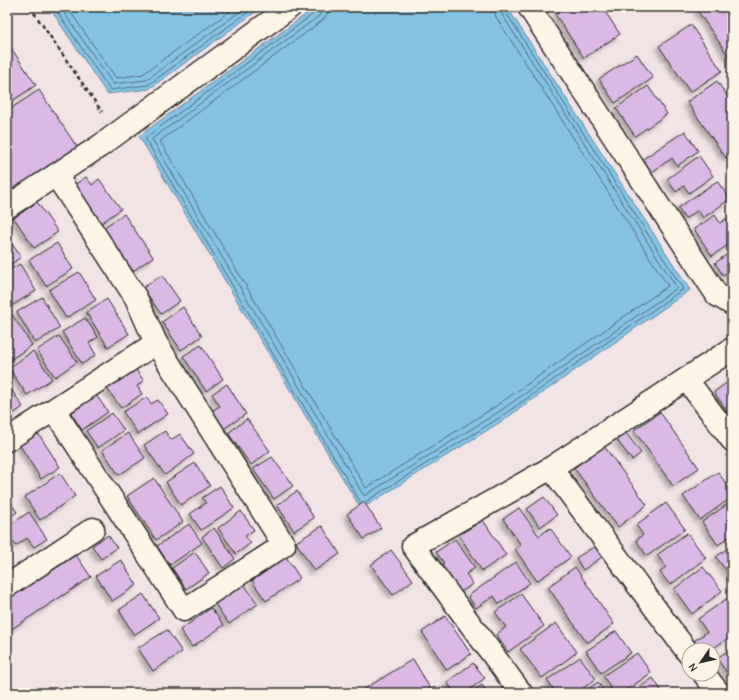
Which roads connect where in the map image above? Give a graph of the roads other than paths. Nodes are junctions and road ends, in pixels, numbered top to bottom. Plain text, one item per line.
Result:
1 (290, 7) edge
2 (530, 7) edge
3 (56, 175) junction
4 (7, 207) edge
5 (732, 304) edge
6 (156, 343) junction
7 (732, 349) edge
8 (687, 380) junction
9 (54, 410) junction
10 (7, 440) edge
11 (732, 440) edge
12 (550, 468) junction
13 (94, 529) dead end
14 (7, 586) edge
15 (681, 643) edge
16 (710, 682) edge
17 (521, 693) edge
18 (718, 693) edge

1 - 3 street
2 - 5 street
3 - 4 street
3 - 6 street
6 - 9 street
6 - 9 street
7 - 8 street
8 - 11 street
8 - 12 street
9 - 10 street
12 - 15 street
12 - 17 street
13 - 14 street
16 - 18 street

